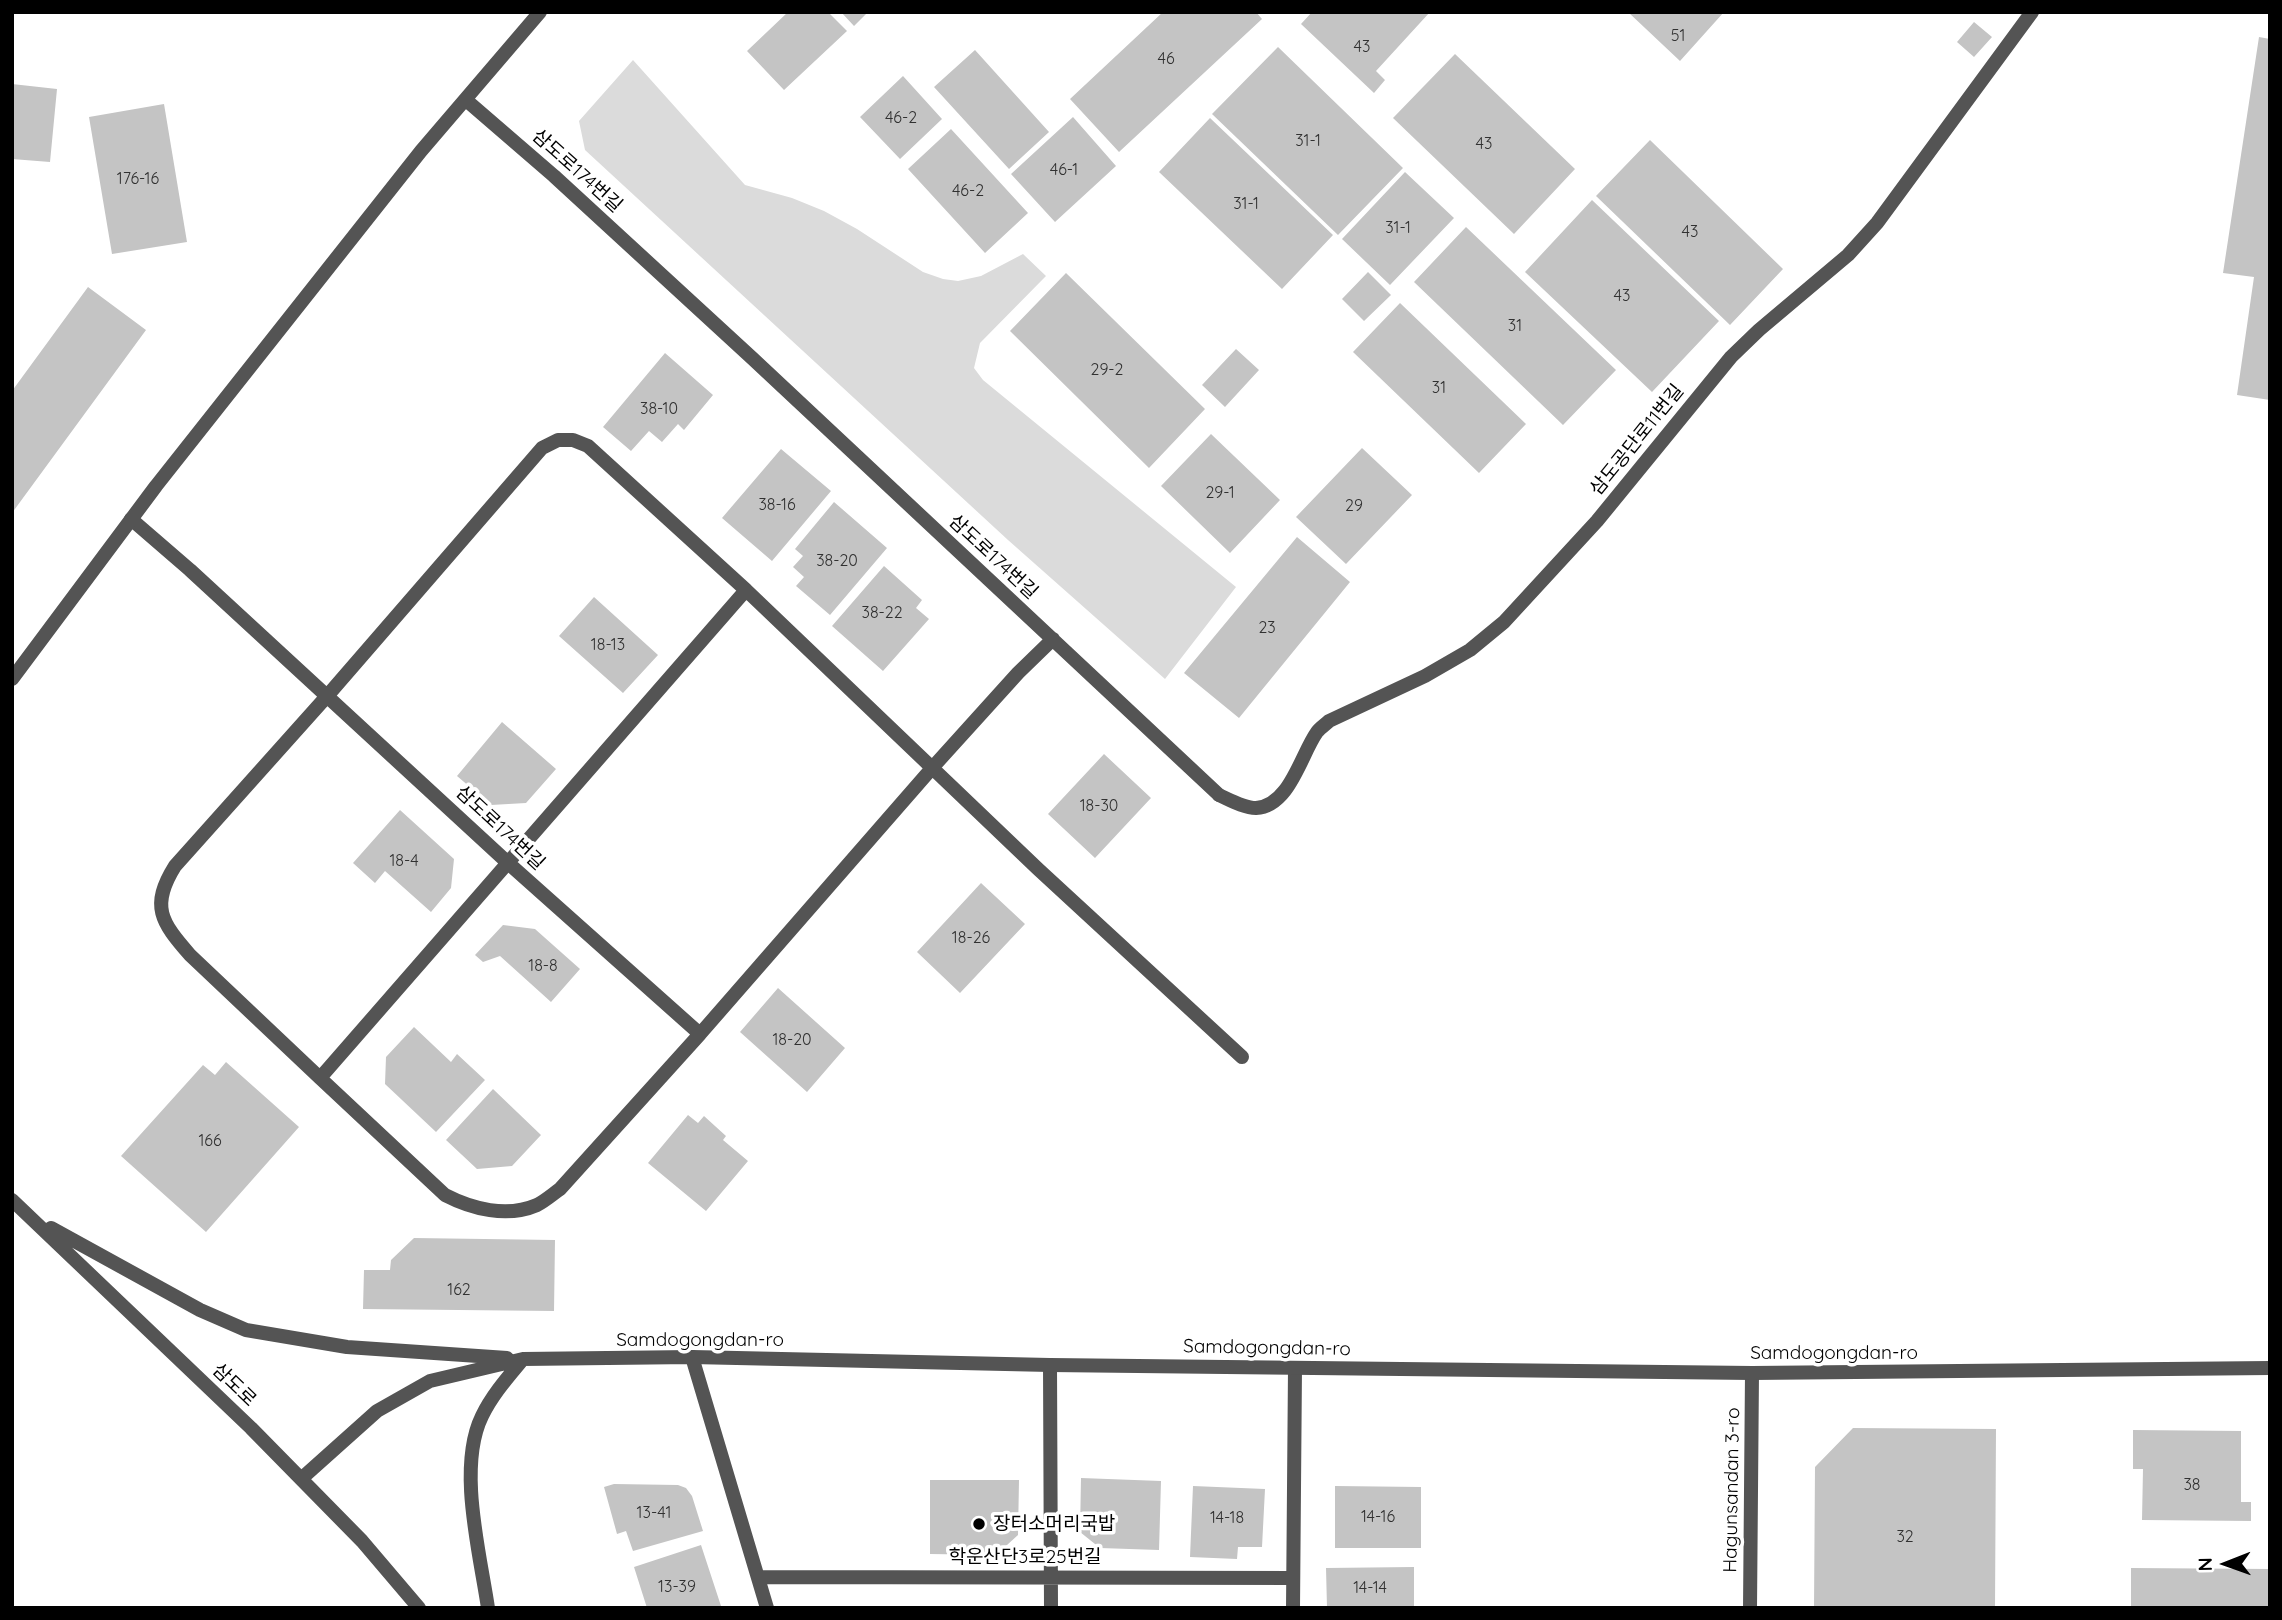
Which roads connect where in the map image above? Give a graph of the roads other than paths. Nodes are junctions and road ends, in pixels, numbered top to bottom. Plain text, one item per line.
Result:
1 (540, 12) edge
2 (2032, 12) edge
3 (467, 100) junction
4 (131, 519) junction
5 (746, 590) junction
6 (1053, 639) junction
7 (12, 679) edge
8 (328, 695) junction
9 (933, 767) junction
10 (1219, 795) joint
11 (508, 862) junction
12 (700, 1034) junction
13 (1242, 1057) dead end
14 (320, 1078) junction
15 (12, 1200) edge
16 (34, 1218) junction
17 (692, 1357) junction
18 (523, 1359) junction
19 (1050, 1365) junction
20 (1295, 1368) junction
21 (2270, 1368) edge
22 (1752, 1373) junction
23 (301, 1479) junction
24 (1051, 1576) junction
25 (758, 1577) junction
26 (1293, 1578) junction
27 (419, 1608) edge
28 (488, 1608) edge
29 (767, 1608) edge
30 (1051, 1608) edge
31 (1293, 1608) edge
32 (1750, 1608) edge

1 - 3 street
2 - 10 street, 삼도공단로11번길
3 - 4 street
3 - 6 street, 삼도로174번길
4 - 7 street
4 - 8 street, 삼도로174번길
5 - 8 street
5 - 9 street
5 - 11 street
6 - 9 street
6 - 10 street, 삼도로174번길
8 - 11 street, 삼도로174번길
8 - 14 street
9 - 12 street
9 - 13 street
11 - 12 street, 삼도로174번길
11 - 14 street
12 - 14 street
15 - 16 street, 삼도로
16 - 18 street
16 - 23 street, 삼도로
17 - 18 street, Samdogongdan-ro
17 - 19 street, Samdogongdan-ro
17 - 25 street
18 - 23 street, Samdogongdan-ro
18 - 28 street
19 - 20 street, Samdogongdan-ro
19 - 24 street
20 - 22 street, Samdogongdan-ro
20 - 26 street
21 - 22 street, Samdogongdan-ro
22 - 32 street, Hagunsandan 3-ro
23 - 27 street, 삼도로
24 - 25 street, 학운산단3로25번길
24 - 26 street, 학운산단3로25번길
24 - 30 street
25 - 29 street
26 - 31 street

